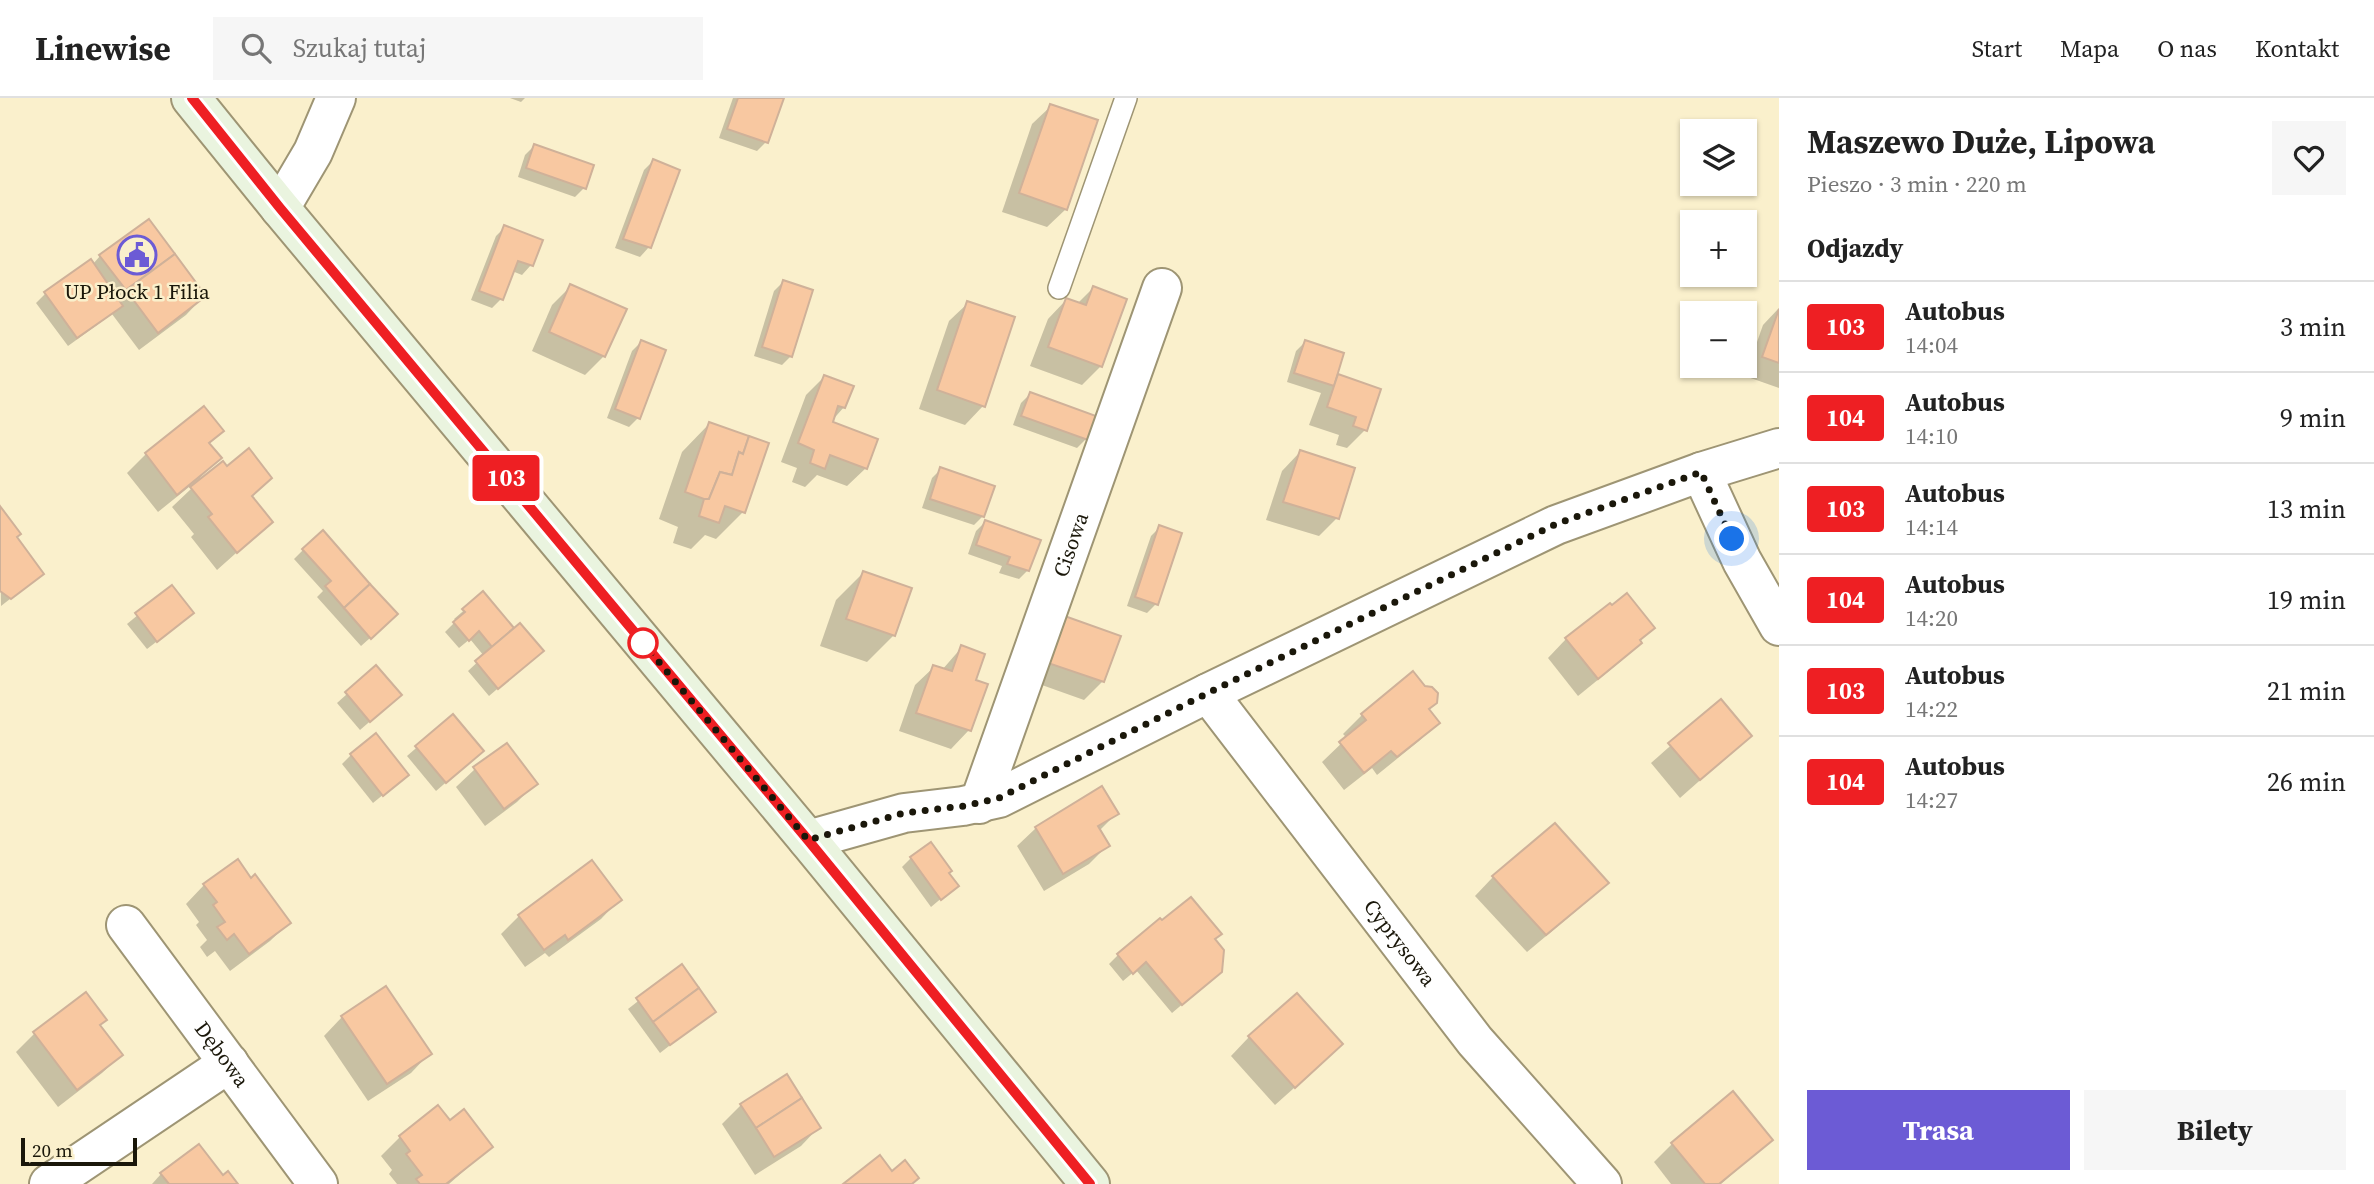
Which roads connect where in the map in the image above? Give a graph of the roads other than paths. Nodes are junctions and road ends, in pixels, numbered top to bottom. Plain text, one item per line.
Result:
1 (191, 98) edge
2 (336, 98) edge
3 (1126, 98) edge
4 (280, 208) junction
5 (1059, 288) dead end
6 (1162, 288) dead end
7 (1779, 448) edge
8 (1701, 472) junction
9 (1779, 625) edge
10 (1208, 693) junction
11 (979, 804) junction
12 (808, 840) junction
13 (125, 925) dead end
14 (229, 1063) junction
15 (49, 1184) edge
16 (318, 1184) edge
17 (1090, 1184) edge
18 (1602, 1184) edge

1 - 4 main road
2 - 4 street
3 - 5 lane
4 - 12 main road
6 - 11 street, Cisowa
7 - 8 street
8 - 9 street
8 - 10 street
10 - 11 street
10 - 18 street, Cyprysowa
11 - 12 street
12 - 17 main road
13 - 14 street, Dębowa
14 - 15 street
14 - 16 street, Dębowa

